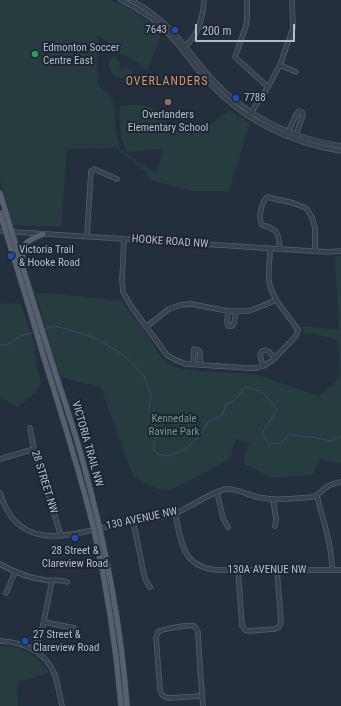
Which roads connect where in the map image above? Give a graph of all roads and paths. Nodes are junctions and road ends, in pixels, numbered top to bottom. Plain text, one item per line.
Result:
1 (121, 0) edge
2 (131, 0) edge
3 (204, 0) edge
4 (247, 0) edge
5 (292, 0) edge
6 (183, 47) junction
7 (280, 65) junction
8 (296, 72) dead end
9 (268, 87) junction
10 (250, 114) junction
11 (287, 134) junction
12 (295, 137) junction
13 (341, 146) edge
14 (341, 151) edge
15 (118, 179) dead end
16 (0, 193) edge
17 (0, 213) edge
18 (3, 232) edge
19 (12, 232) junction
20 (43, 234) junction
21 (87, 236) junction
22 (124, 239) junction
23 (270, 248) junction
24 (280, 249) junction
25 (314, 251) junction
26 (341, 251) edge
27 (25, 274) junction
28 (276, 300) junction
29 (228, 311) junction
30 (236, 311) junction
31 (146, 327) junction
32 (275, 358) junction
33 (193, 364) junction
34 (200, 365) junction
35 (264, 366) junction
36 (30, 428) dead end
37 (34, 449) junction
38 (0, 459) edge
39 (341, 482) edge
40 (217, 492) junction
41 (0, 493) edge
42 (317, 496) junction
43 (1, 499) edge
44 (273, 499) junction
45 (175, 514) junction
46 (133, 521) junction
47 (275, 526) dead end
48 (228, 527) dead end
49 (96, 529) junction
50 (61, 536) junction
51 (0, 564) edge
52 (238, 570) junction
53 (277, 570) junction
54 (332, 570) junction
55 (341, 570) edge
56 (15, 572) junction
57 (52, 581) junction
58 (67, 582) dead end
59 (150, 587) dead end
60 (6, 593) dead end
61 (44, 622) junction
62 (74, 628) dead end
63 (0, 641) edge
64 (34, 649) junction
65 (202, 696) junction
66 (62, 706) edge
67 (121, 706) edge
68 (127, 706) edge
69 (203, 706) edge

1 - 6 street
2 - 6 street
3 - 6 street
4 - 9 street
5 - 7 street
6 - 10 street
7 - 8 street
7 - 9 street
9 - 10 street
10 - 11 street
11 - 12 street
11 - 12 street
12 - 13 street
12 - 14 street
15 - 21 street
16 - 19 main road, VICTORIA TRAIL NW
17 - 18 main road, VICTORIA TRAIL NW
18 - 19 street, HOOKE ROAD NW
18 - 49 main road, VICTORIA TRAIL NW
19 - 20 street, HOOKE ROAD NW
19 - 27 main road, VICTORIA TRAIL NW
20 - 21 street, HOOKE ROAD NW
20 - 27 main road
21 - 22 street, HOOKE ROAD NW
22 - 23 street, HOOKE ROAD NW
22 - 31 street
23 - 24 street, HOOKE ROAD NW
23 - 28 street
24 - 25 street, HOOKE ROAD NW
24 - 25 street
25 - 26 street, HOOKE ROAD NW
27 - 49 main road, VICTORIA TRAIL NW
28 - 30 street
28 - 32 street
29 - 30 street
29 - 30 street
29 - 31 street
31 - 33 street
32 - 35 street
32 - 35 street
33 - 34 street
33 - 34 street
34 - 35 street
36 - 37 street, 28 STREET NW
37 - 38 street
37 - 50 street, 28 STREET NW
39 - 42 street
40 - 44 street, 130 AVENUE NW
40 - 45 street, 130 AVENUE NW
40 - 48 street
41 - 43 street, 130 AVENUE NW
42 - 44 street, 130 AVENUE NW
42 - 54 street
43 - 50 street, 130 AVENUE NW
44 - 47 street
45 - 46 street, 130 AVENUE NW
45 - 52 street, 130A AVENUE NW
46 - 49 street, 130 AVENUE NW
46 - 59 street
49 - 50 street, 130 AVENUE NW
49 - 67 main road, VICTORIA TRAIL NW
49 - 68 main road, VICTORIA TRAIL NW
51 - 56 street
52 - 53 street, 130A AVENUE NW
52 - 53 street
53 - 54 street, 130A AVENUE NW
54 - 55 street, 130A AVENUE NW
56 - 57 street
56 - 60 street
57 - 58 street
57 - 61 street
61 - 62 street
61 - 64 street
63 - 64 street
64 - 66 street
65 - 65 street
65 - 69 street

